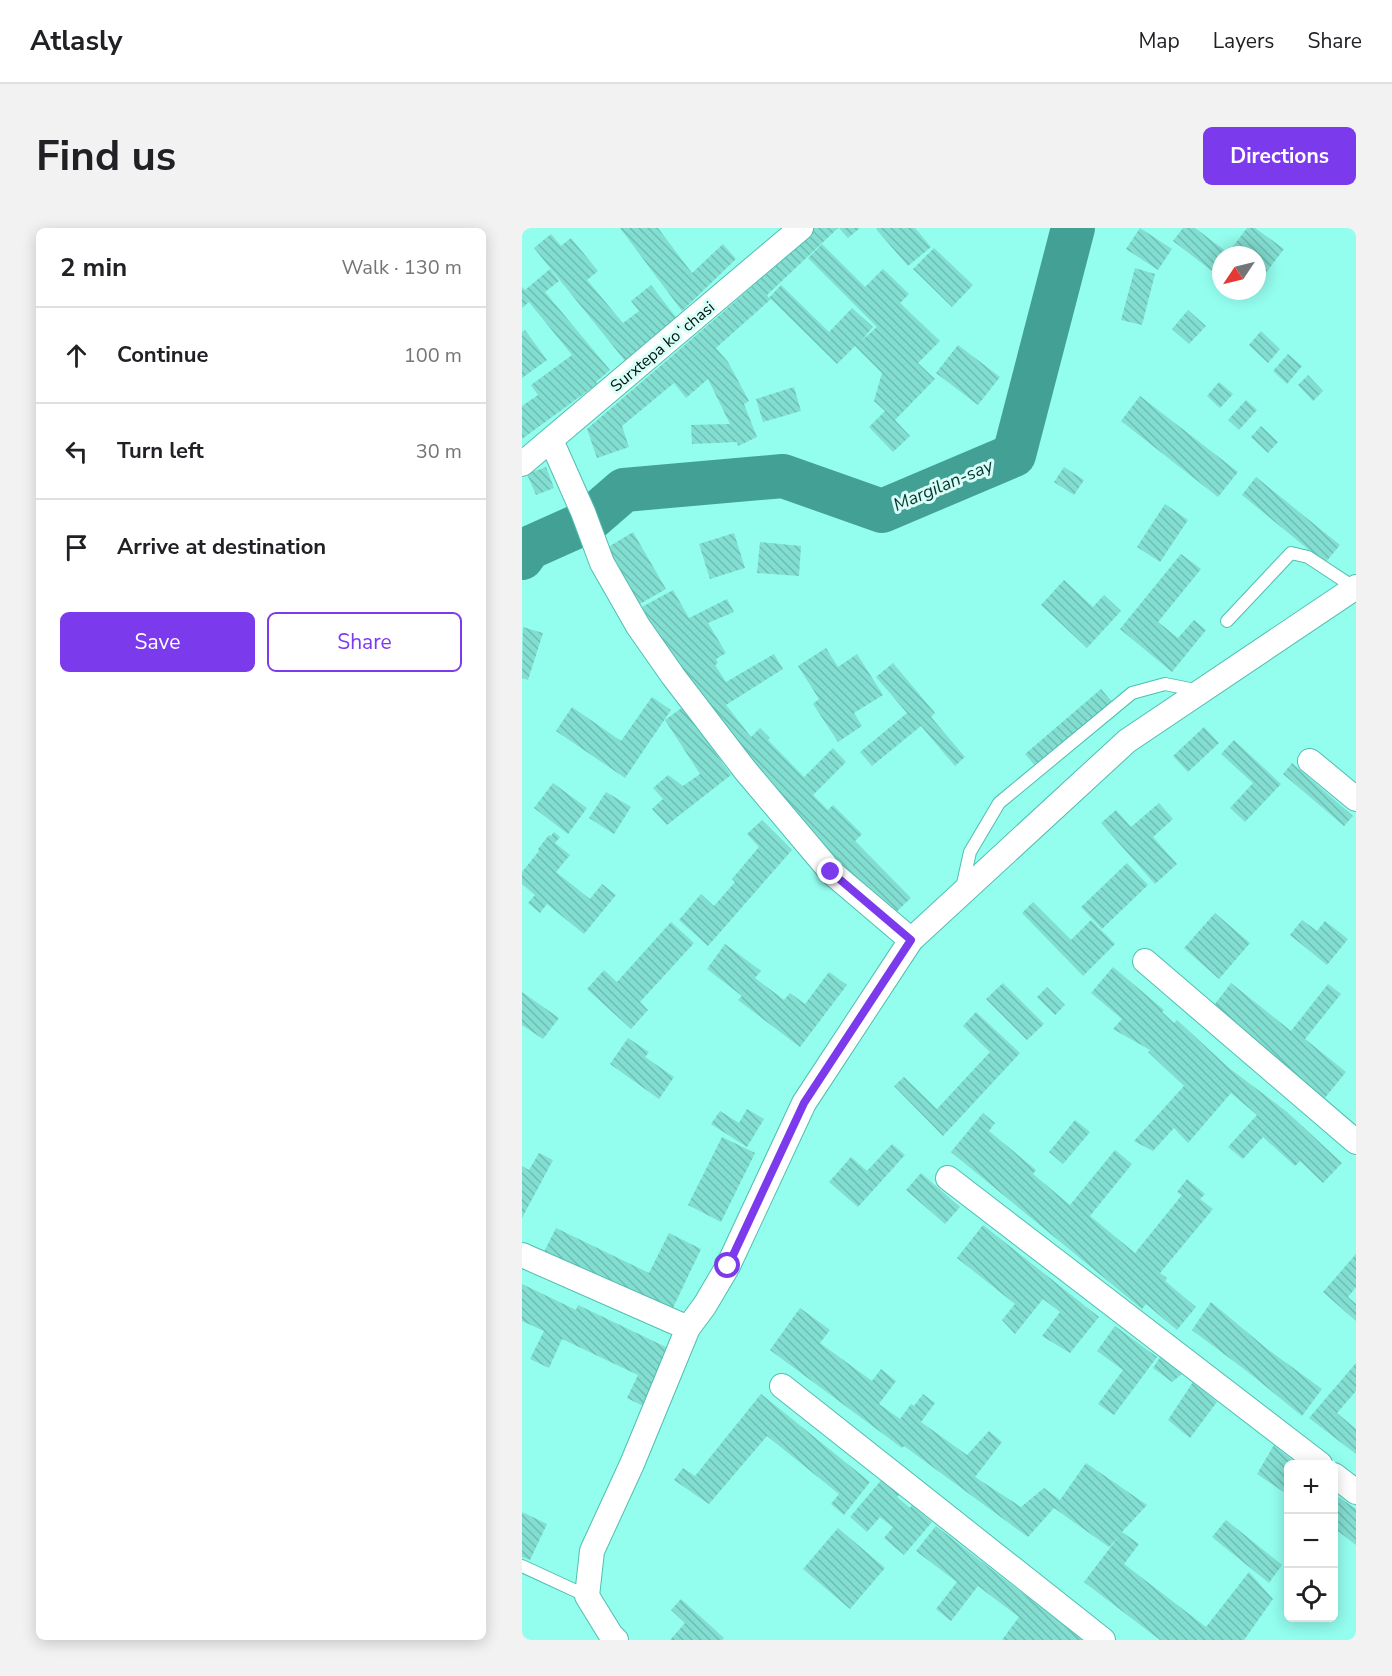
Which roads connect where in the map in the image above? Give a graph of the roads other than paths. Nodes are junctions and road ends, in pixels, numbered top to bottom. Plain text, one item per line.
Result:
1 (801, 228) edge
2 (551, 440) junction
3 (522, 464) edge
4 (1356, 587) edge
5 (1227, 621) dead end
6 (1201, 691) junction
7 (1310, 761) dead end
8 (1356, 799) edge
9 (961, 895) junction
10 (911, 940) junction
11 (1145, 962) dead end
12 (1356, 1142) edge
13 (948, 1178) dead end
14 (522, 1255) edge
15 (688, 1328) junction
16 (782, 1386) dead end
17 (1315, 1460) edge
18 (1338, 1478) edge
19 (1356, 1492) edge
20 (522, 1566) edge
21 (587, 1596) junction
22 (616, 1640) edge
23 (1103, 1640) edge

1 - 2 street, Surxtepa koʻchasi
2 - 3 street, Surxtepa koʻchasi
2 - 10 street
4 - 5 lane
4 - 6 street
6 - 9 street
6 - 9 lane
7 - 8 street
9 - 10 street
10 - 15 street
11 - 12 street
13 - 17 street
14 - 15 street
15 - 21 street
16 - 23 street
18 - 19 street
20 - 21 lane
21 - 22 street

